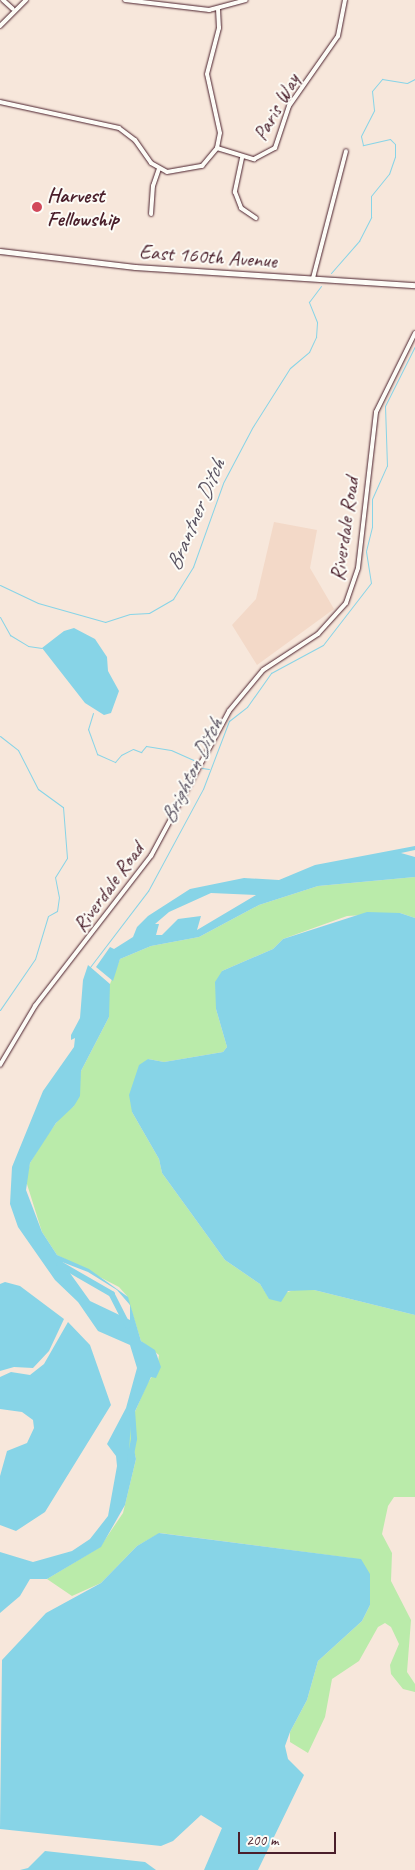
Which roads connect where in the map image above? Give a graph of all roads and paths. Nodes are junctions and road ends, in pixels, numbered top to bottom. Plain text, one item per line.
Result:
1 (3, 0) edge
2 (26, 0) edge
3 (125, 0) edge
4 (246, 0) edge
5 (345, 0) edge
6 (13, 9) junction
7 (218, 9) junction
8 (0, 26) edge
9 (0, 102) edge
10 (217, 148) junction
11 (346, 151) dead end
12 (242, 158) junction
13 (159, 169) junction
14 (151, 214) dead end
15 (256, 218) dead end
16 (0, 251) edge
17 (313, 278) junction
18 (415, 285) edge
19 (415, 333) edge
20 (0, 1066) edge

1 - 6 street
2 - 6 street
3 - 7 street
4 - 7 street
5 - 12 street, Paris Way
6 - 8 street
7 - 10 street
9 - 13 street
10 - 12 street, Paris Way
10 - 13 street
11 - 17 street
12 - 15 street
13 - 14 street
16 - 17 main road, East 160th Avenue
17 - 18 main road, East 160th Avenue
19 - 20 street, Riverdale Road

